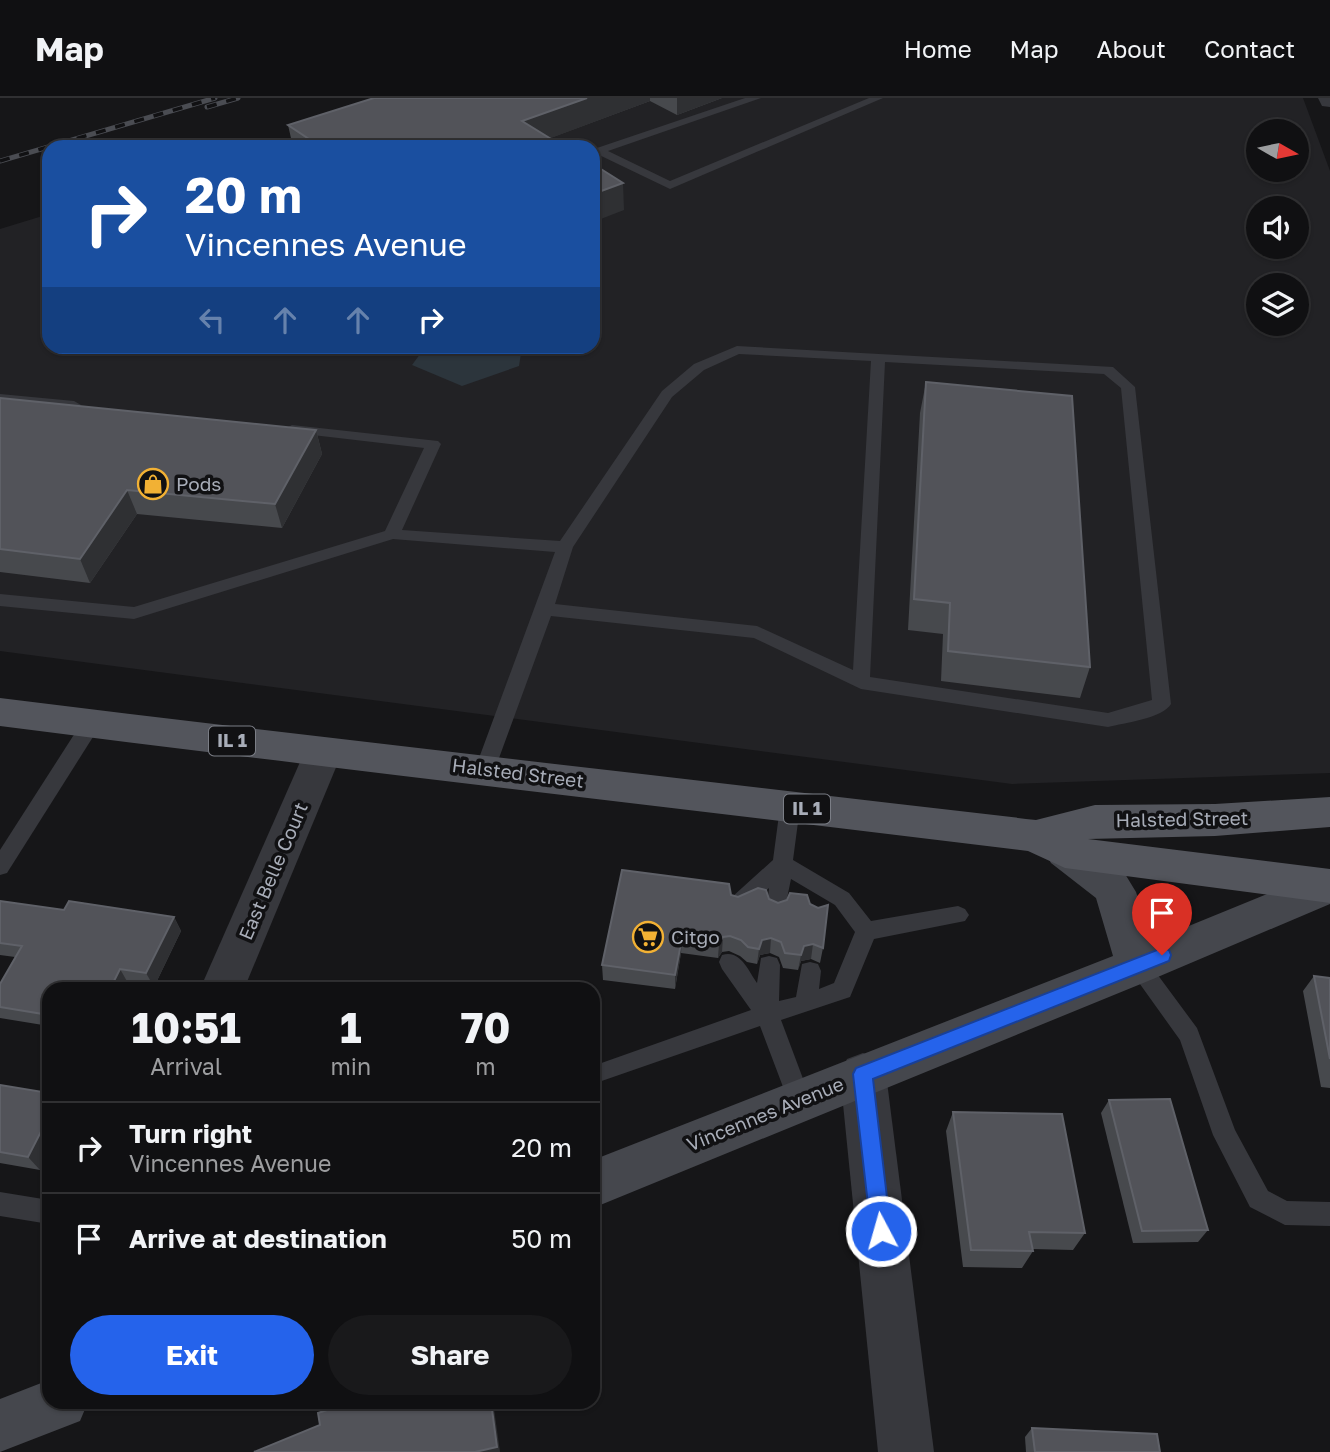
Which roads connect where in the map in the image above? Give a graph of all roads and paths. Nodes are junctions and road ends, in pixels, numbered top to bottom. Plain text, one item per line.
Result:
1 (756, 98) edge
2 (871, 99) edge
3 (600, 150) edge
4 (600, 154) edge
5 (878, 356) junction
6 (0, 398) edge
7 (95, 408) edge
8 (270, 426) edge
9 (392, 534) junction
10 (565, 547) junction
11 (0, 600) edge
12 (545, 609) junction
13 (861, 682) junction
14 (0, 712) edge
15 (91, 724) junction
16 (323, 753) junction
17 (485, 769) junction
18 (790, 807) junction
19 (1330, 812) edge
20 (1051, 844) junction
21 (782, 864) junction
22 (0, 867) edge
23 (820, 884) junction
24 (1329, 887) edge
25 (739, 903) edge
26 (776, 907) edge
27 (817, 912) edge
28 (958, 915) dead end
29 (866, 931) junction
30 (730, 962) dead end
31 (769, 965) dead end
32 (1138, 966) junction
33 (810, 971) dead end
34 (225, 982) edge
35 (806, 1004) junction
36 (767, 1014) junction
37 (600, 1073) edge
38 (863, 1074) junction
39 (799, 1100) junction
40 (600, 1181) edge
41 (0, 1204) edge
42 (42, 1211) edge
43 (1330, 1214) edge
44 (906, 1452) edge

1 - 3 lane
2 - 4 lane
5 - 10 lane
5 - 13 lane
5 - 13 lane
6 - 7 lane
8 - 9 lane
9 - 10 lane
9 - 11 lane
10 - 12 lane
12 - 13 lane
12 - 17 lane
14 - 15 main road, Halsted Street / IL 1
15 - 16 main road, Halsted Street / IL 1
15 - 22 lane
16 - 17 main road, Halsted Street / IL 1
16 - 34 street, East Belle Court
17 - 18 main road, Halsted Street / IL 1
18 - 20 main road, Halsted Street / IL 1
18 - 21 lane
19 - 20 main road, Halsted Street / IL 1
20 - 24 main road, Halsted Street / IL 1
20 - 32 street
21 - 23 lane
21 - 25 lane
21 - 26 lane
23 - 27 lane
23 - 29 lane
24 - 32 street, Vincennes Avenue
28 - 29 lane
29 - 35 lane
30 - 36 lane
31 - 36 lane
32 - 38 street, Vincennes Avenue
32 - 43 lane
33 - 35 lane
35 - 36 lane
36 - 37 lane
36 - 39 lane
38 - 39 street, Vincennes Avenue
38 - 44 street
39 - 40 street, Vincennes Avenue
41 - 42 lane

